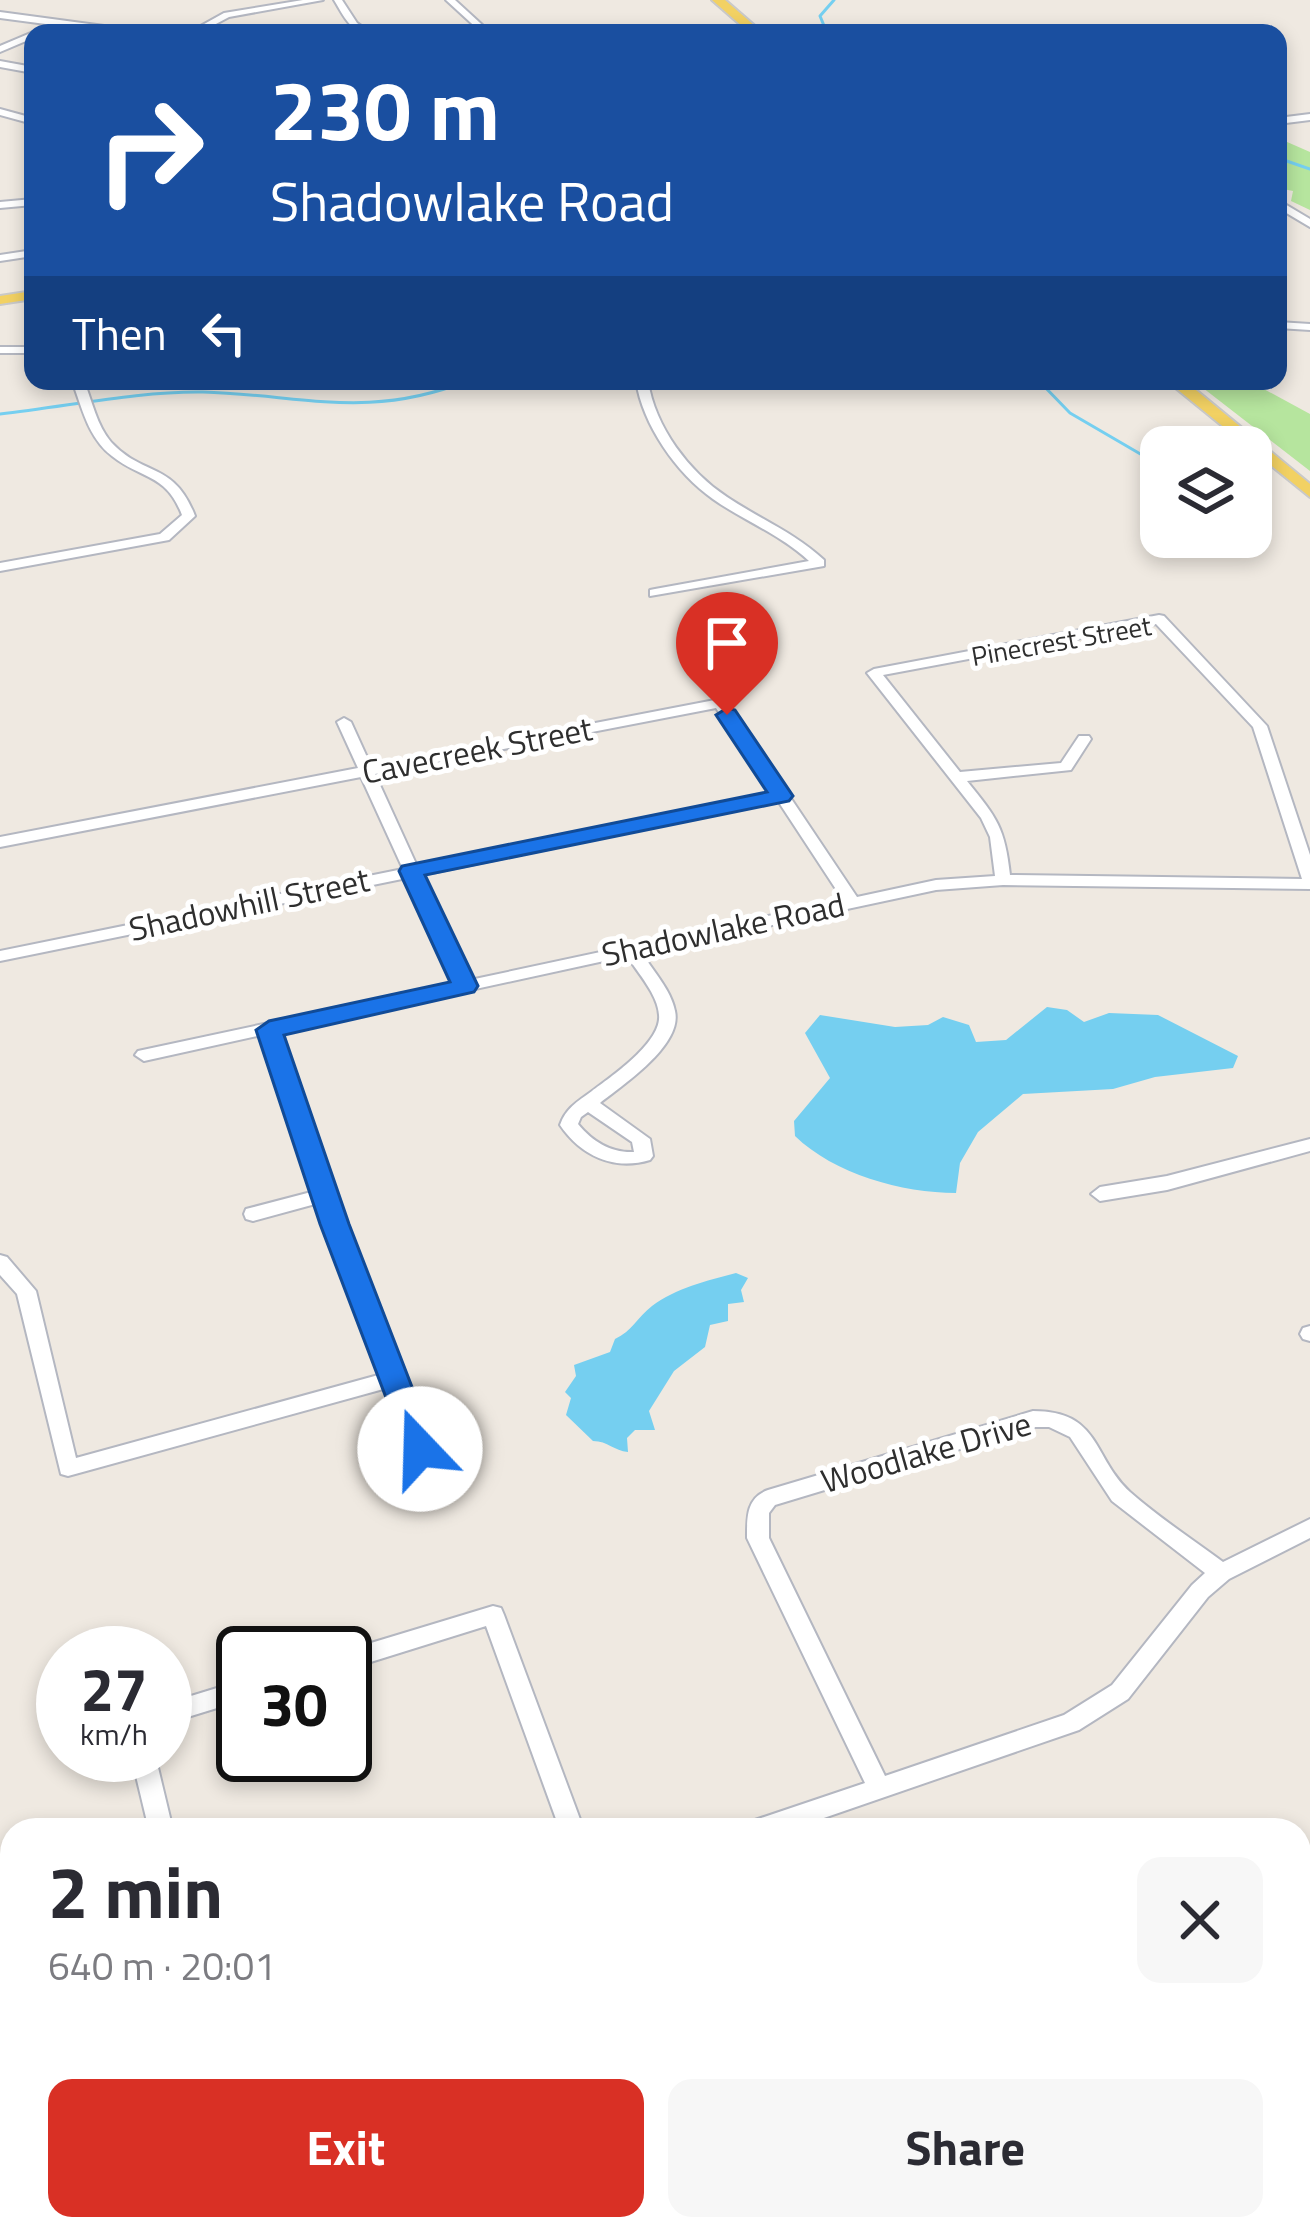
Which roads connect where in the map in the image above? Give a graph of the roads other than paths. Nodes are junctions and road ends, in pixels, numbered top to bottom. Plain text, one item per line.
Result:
1 (319, 0) edge
2 (450, 0) edge
3 (718, 0) edge
4 (0, 15) edge
5 (47, 24) edge
6 (209, 24) edge
7 (477, 24) edge
8 (746, 24) edge
9 (82, 390) edge
10 (643, 390) edge
11 (1186, 390) edge
12 (1310, 492) edge
13 (0, 567) edge
14 (656, 593) dead end
15 (344, 722) dead end
16 (1084, 739) dead end
17 (367, 771) junction
18 (958, 777) junction
19 (781, 796) junction
20 (0, 842) edge
21 (411, 871) junction
22 (1003, 880) junction
23 (1310, 881) edge
24 (852, 901) junction
25 (631, 949) junction
26 (0, 956) edge
27 (465, 986) junction
28 (269, 1030) junction
29 (144, 1055) dead end
30 (587, 1103) dead end
31 (1310, 1145) edge
32 (1100, 1194) dead end
33 (325, 1195) junction
34 (253, 1214) dead end
35 (0, 1262) edge
36 (393, 1379) junction
37 (420, 1449) dead end
38 (1310, 1528) edge
39 (1221, 1573) junction
40 (372, 1652) edge
41 (149, 1782) edge
42 (880, 1789) junction
43 (158, 1818) edge
44 (568, 1818) edge
45 (793, 1818) edge

1 - 6 street
2 - 7 street
3 - 8 main road
4 - 5 street
9 - 13 street
10 - 14 street
11 - 12 main road
15 - 17 street
16 - 18 street
17 - 19 street, Cavecreek Street
17 - 20 street, Cavecreek Street
17 - 21 street
18 - 22 street
18 - 23 street, Pinecrest Street
19 - 21 street, Shadowhill Street
19 - 24 street, Cavecreek Street
21 - 26 street, Shadowhill Street
21 - 27 street
22 - 23 street, Shadowlake Road
22 - 24 street, Shadowlake Road
24 - 25 street, Shadowlake Road
25 - 27 street, Shadowlake Road
25 - 30 street
27 - 28 street, Shadowlake Road
28 - 29 street, Shadowlake Road
28 - 33 street
31 - 32 street
33 - 34 street
33 - 36 street
35 - 36 street
36 - 37 street
38 - 39 street
39 - 42 street
39 - 42 street, Woodlake Drive
40 - 44 street
41 - 43 street
42 - 45 street

